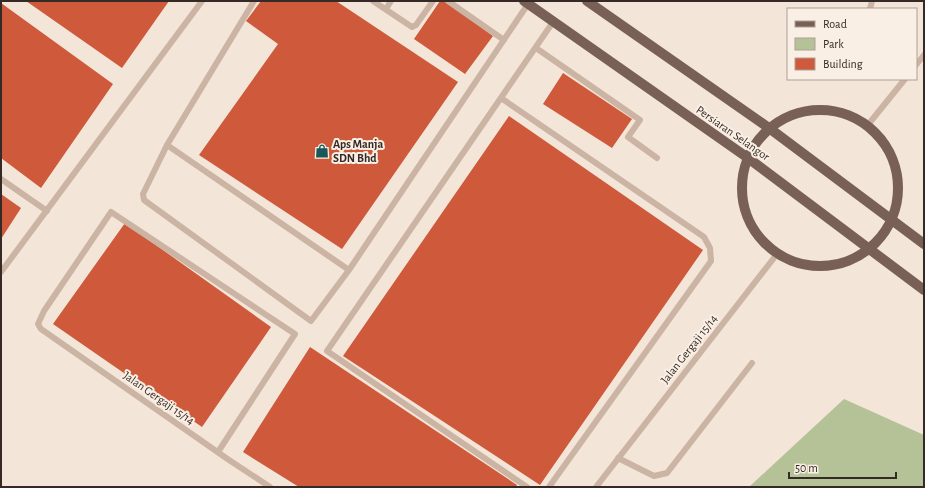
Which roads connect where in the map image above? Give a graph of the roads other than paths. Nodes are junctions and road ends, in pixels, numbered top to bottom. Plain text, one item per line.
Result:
1 (202, 1) edge
2 (254, 1) edge
3 (374, 1) edge
4 (391, 1) edge
5 (433, 1) edge
6 (448, 1) edge
7 (587, 1) edge
8 (526, 2) edge
9 (386, 9) junction
10 (553, 22) junction
11 (504, 40) junction
12 (536, 48) junction
13 (924, 55) edge
14 (917, 64) edge
15 (904, 80) edge
16 (501, 98) junction
17 (867, 126) junction
18 (769, 128) junction
19 (167, 145) junction
20 (657, 158) dead end
21 (748, 158) junction
22 (1, 179) edge
23 (47, 211) junction
24 (893, 220) junction
25 (924, 244) edge
26 (870, 250) junction
27 (777, 254) junction
28 (349, 270) junction
29 (1, 272) edge
30 (924, 290) edge
31 (752, 363) dead end
32 (218, 452) junction
33 (618, 458) junction
34 (270, 487) edge
35 (527, 487) edge
36 (549, 487) edge
37 (596, 487) edge

1 - 23 lane
2 - 19 lane
3 - 9 lane
4 - 9 lane
5 - 9 lane
6 - 11 lane
7 - 18 main road, Persiaran Selangor
8 - 10 main road, Persiaran Selangor
8 - 11 lane
10 - 12 lane
10 - 21 main road, Persiaran Selangor
11 - 28 lane
12 - 16 lane
12 - 20 lane
13 - 14 lane
15 - 17 lane
16 - 35 lane
16 - 36 lane
17 - 18 main road
17 - 24 main road
18 - 21 main road
18 - 24 main road, Persiaran Selangor
19 - 28 lane
19 - 28 lane
21 - 26 main road, Persiaran Selangor
21 - 27 main road
22 - 23 lane
23 - 29 lane
24 - 25 main road, Persiaran Selangor
24 - 26 main road
26 - 27 main road
26 - 30 main road, Persiaran Selangor
27 - 33 lane, Jalan Gergaji 15/14
31 - 33 lane
32 - 32 lane, Jalan Gergaji 15/14
32 - 34 lane, Jalan Gergaji 15/14
33 - 37 lane, Jalan Gergaji 15/14

